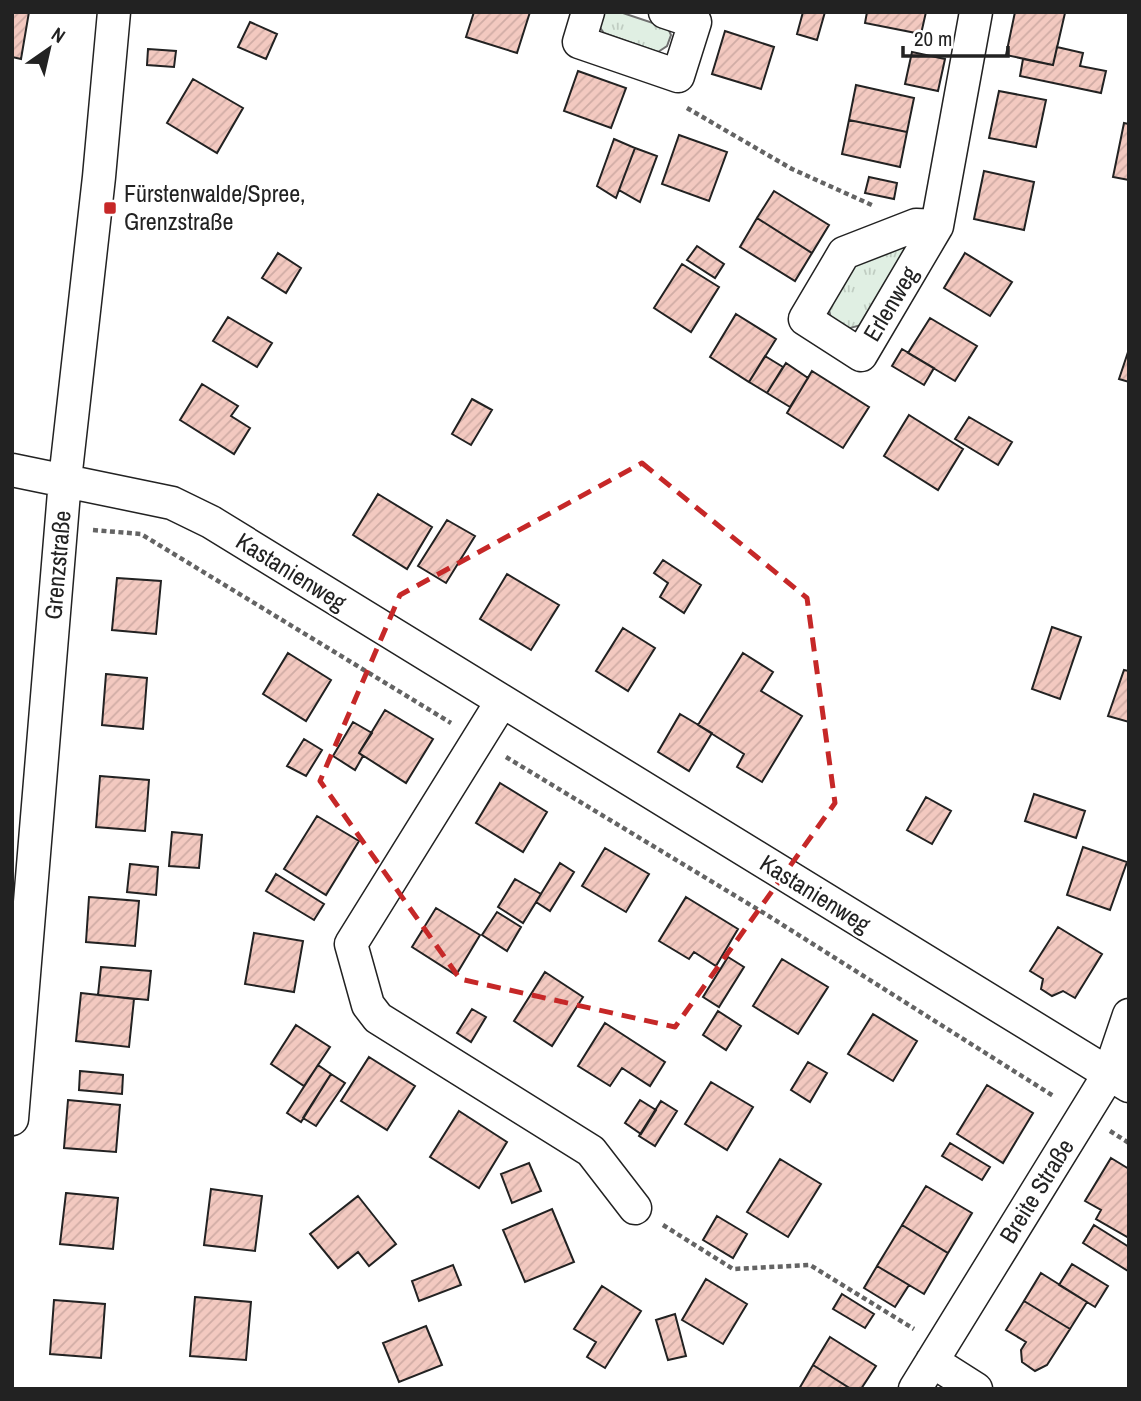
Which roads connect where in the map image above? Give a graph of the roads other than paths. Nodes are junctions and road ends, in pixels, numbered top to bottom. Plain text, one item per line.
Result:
1 (114, 12) edge
2 (588, 12) edge
3 (664, 12) edge
4 (976, 12) edge
5 (927, 225) road end
6 (12, 470) edge
7 (65, 480) junction
8 (502, 701) junction
9 (1129, 1014) edge
10 (1119, 1080) edge
11 (12, 1119) edge
12 (635, 1208) road end
13 (937, 1353) junction
14 (915, 1389) edge
15 (976, 1389) edge

1 - 7 street, Grenzstraße
2 - 3 street
4 - 5 street
6 - 7 street, Kastanienweg
7 - 8 street, Kastanienweg
7 - 11 street, Grenzstraße
8 - 10 street, Kastanienweg
8 - 12 street
9 - 10 street, Breite Straße
10 - 13 street, Breite Straße
13 - 14 street, Breite Straße
13 - 15 street

